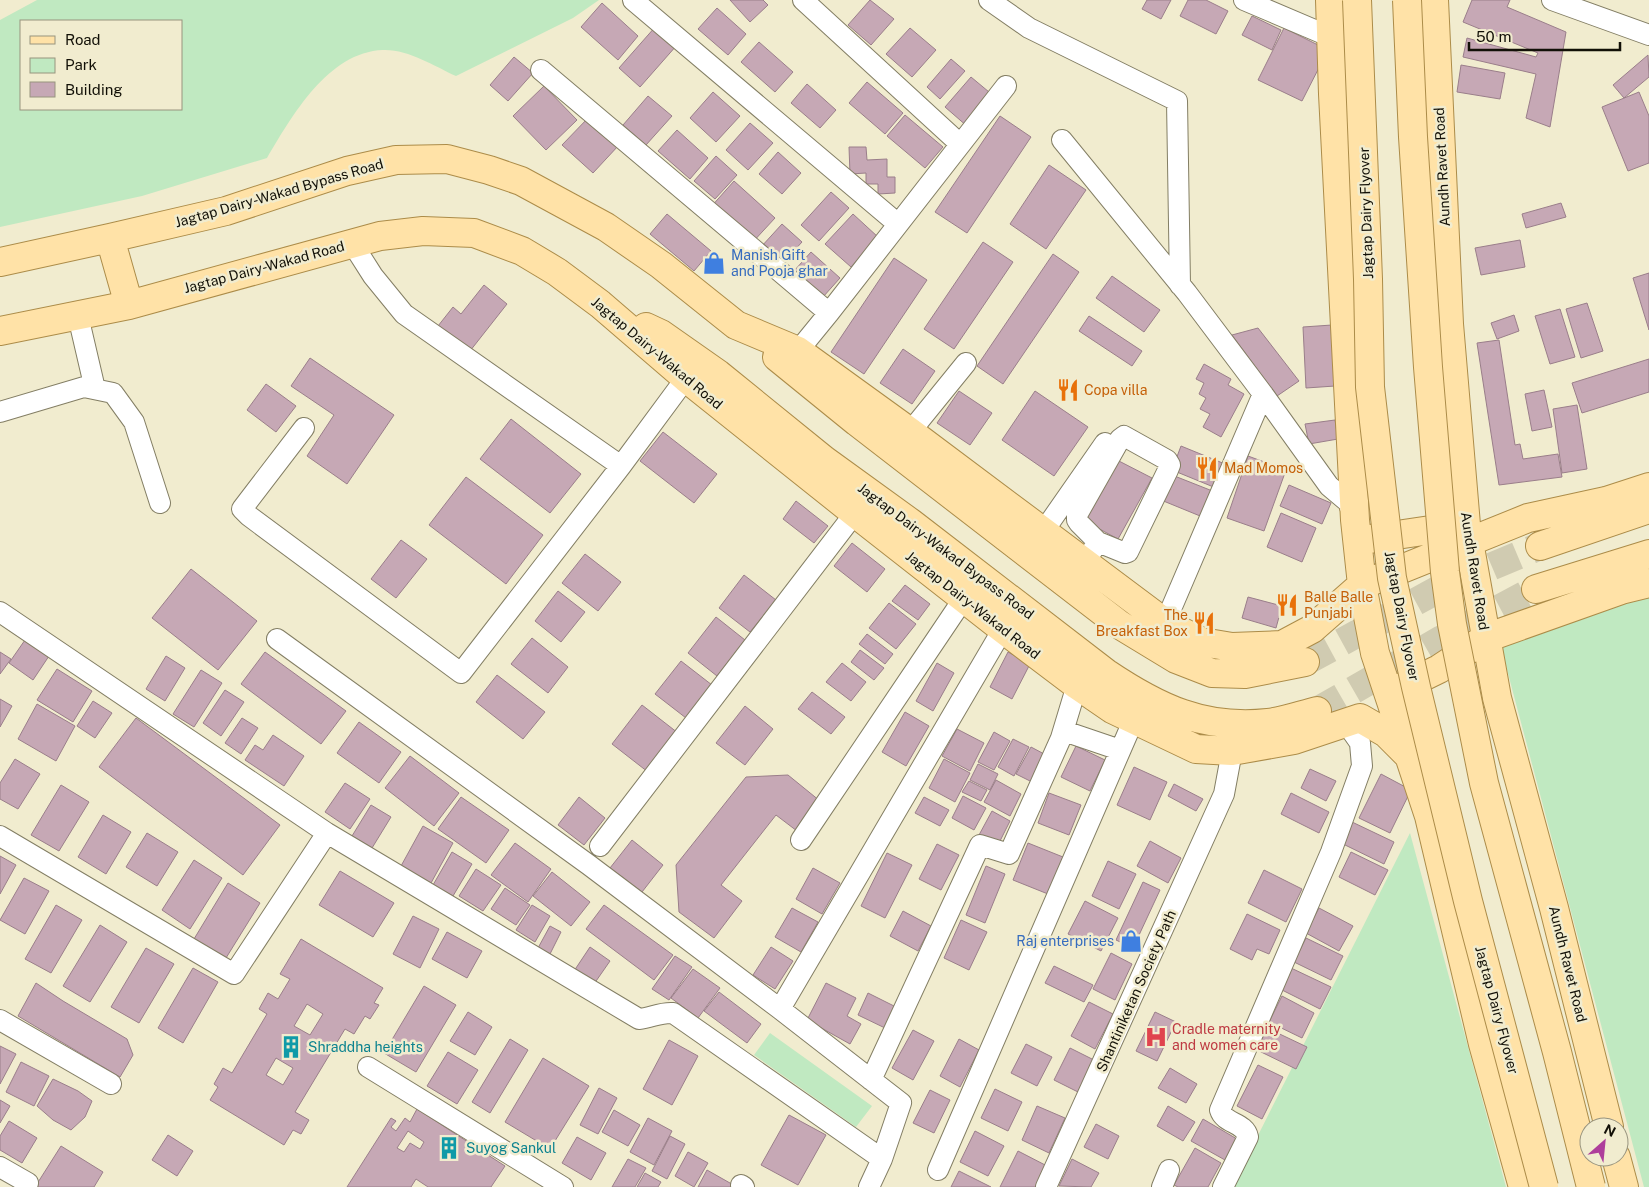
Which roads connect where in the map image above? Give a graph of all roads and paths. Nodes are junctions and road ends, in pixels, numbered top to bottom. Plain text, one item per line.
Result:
1 (633, 0) edge
2 (803, 0) edge
3 (989, 0) edge
4 (1244, 0) edge
5 (1330, 0) edge
6 (1357, 0) edge
7 (1407, 0) edge
8 (1434, 0) edge
9 (1552, 0) edge
10 (1576, 4) edge
11 (1649, 35) edge
12 (1330, 37) junction
13 (541, 70) dead end
14 (1006, 86) dead end
15 (1062, 140) dead end
16 (960, 144) junction
17 (898, 224) junction
18 (110, 238) junction
19 (352, 243) junction
20 (0, 262) edge
21 (1180, 285) junction
22 (600, 304) junction
23 (129, 305) junction
24 (829, 313) junction
25 (78, 316) junction
26 (736, 325) junction
27 (0, 332) edge
28 (798, 351) junction
29 (966, 363) dead end
30 (686, 378) junction
31 (94, 389) junction
32 (1263, 394) junction
33 (0, 412) edge
34 (1116, 427) dead end
35 (304, 428) dead end
36 (910, 432) junction
37 (621, 466) junction
38 (1649, 487) edge
39 (160, 503) dead end
40 (1649, 509) edge
41 (855, 513) junction
42 (1356, 530) junction
43 (1044, 532) junction
44 (1468, 534) junction
45 (1540, 546) tunnel mouth
46 (1091, 552) junction
47 (1649, 554) edge
48 (1649, 583) edge
49 (1362, 584) junction
50 (1536, 590) tunnel mouth
51 (964, 598) junction
52 (0, 612) edge
53 (1165, 623) junction
54 (1003, 628) junction
55 (1486, 638) junction
56 (277, 639) dead end
57 (1305, 662) tunnel mouth
58 (1077, 685) junction
59 (1388, 694) junction
60 (1317, 712) tunnel mouth
61 (1134, 719) junction
62 (1353, 720) junction
63 (1064, 731) junction
64 (1120, 750) junction
65 (1232, 751) junction
66 (1411, 758) junction
67 (327, 833) junction
68 (0, 836) edge
69 (801, 840) dead end
70 (600, 846) dead end
71 (780, 1009) junction
72 (0, 1020) edge
73 (368, 1067) dead end
74 (871, 1080) junction
75 (111, 1084) dead end
76 (1606, 1117) edge
77 (882, 1159) junction
78 (0, 1167) edge
79 (1619, 1167) edge
80 (938, 1170) dead end
81 (28, 1183) dead end
82 (563, 1187) edge
83 (869, 1187) edge
84 (1046, 1187) edge
85 (1223, 1187) edge
86 (1523, 1187) edge
87 (1544, 1187) edge
88 (1591, 1187) edge
89 (1624, 1187) edge

1 - 17 street
2 - 16 street
3 - 21 street
4 - 12 street
5 - 12 main road
6 - 87 main road, Jagtap Dairy Flyover, bridge
7 - 88 main road, bridge
8 - 44 main road, Aundh Ravet Road
9 - 10 street
10 - 11 street
12 - 42 main road
13 - 24 street
14 - 16 street
15 - 21 street
16 - 17 street
17 - 24 street
18 - 20 main road, Jagtap Dairy-Wakad Bypass Road
18 - 23 main road
18 - 26 main road, Jagtap Dairy-Wakad Bypass Road
19 - 22 main road, Jagtap Dairy-Wakad Road
19 - 23 main road, Jagtap Dairy-Wakad Road
19 - 37 street
21 - 32 street
22 - 30 main road, Jagtap Dairy-Wakad Road
22 - 60 main road, Jagtap Dairy-Wakad Bypass Road
23 - 25 main road, Jagtap Dairy-Wakad Road
24 - 28 street
25 - 27 main road, Jagtap Dairy-Wakad Road
25 - 31 street
26 - 28 main road
26 - 57 main road
28 - 36 main road
29 - 36 street
30 - 37 street
30 - 41 main road, Jagtap Dairy-Wakad Road
31 - 33 street
31 - 39 street
32 - 42 street
32 - 53 street
34 - 43 street
35 - 37 street
36 - 43 main road
38 - 44 main road
40 - 45 main road
41 - 51 main road, Jagtap Dairy-Wakad Road
41 - 70 street
42 - 44 main road
42 - 49 main road
43 - 46 main road
44 - 49 main road
44 - 55 main road, Aundh Ravet Road
46 - 46 street
46 - 53 main road
47 - 50 main road
48 - 55 main road
49 - 53 main road
49 - 59 main road
51 - 54 main road, Jagtap Dairy-Wakad Road
51 - 69 street
52 - 67 street
54 - 58 main road, Jagtap Dairy-Wakad Road
54 - 71 street
55 - 59 main road
55 - 76 main road, Aundh Ravet Road
56 - 71 street
58 - 61 main road, Jagtap Dairy-Wakad Road
58 - 63 street
59 - 62 main road
59 - 66 main road
61 - 64 street
61 - 65 main road, Jagtap Dairy-Wakad Road
62 - 65 main road, Jagtap Dairy-Wakad Road
62 - 66 main road
62 - 85 street
63 - 64 street
63 - 74 street
64 - 80 street
65 - 84 street, Shantiniketan Society Path
66 - 86 main road
67 - 68 street
67 - 77 street
71 - 74 street
72 - 75 street
73 - 82 street
74 - 77 street
77 - 83 street
78 - 81 street
79 - 89 main road

